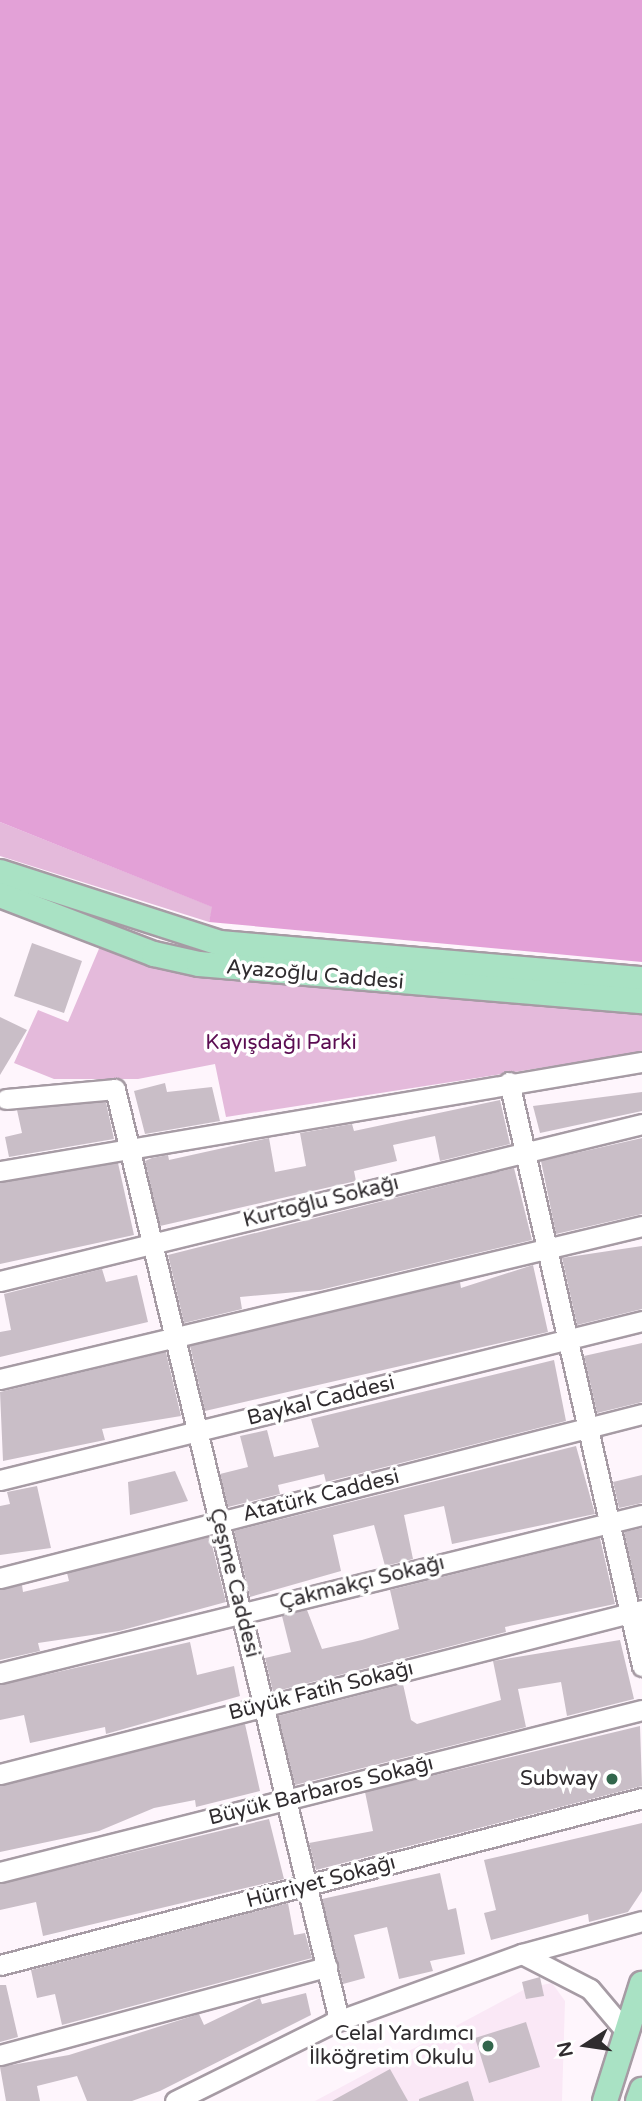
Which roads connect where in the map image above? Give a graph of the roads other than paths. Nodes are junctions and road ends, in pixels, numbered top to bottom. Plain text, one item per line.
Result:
1 (0, 872) edge
2 (0, 895) edge
3 (642, 979) edge
4 (642, 1001) edge
5 (642, 1062) edge
6 (509, 1082) junction
7 (7, 1099) edge
8 (642, 1124) edge
9 (128, 1146) junction
10 (525, 1152) junction
11 (0, 1171) edge
12 (642, 1226) edge
13 (152, 1243) junction
14 (547, 1248) junction
15 (0, 1281) edge
16 (642, 1321) edge
17 (174, 1337) junction
18 (568, 1340) junction
19 (0, 1379) edge
20 (642, 1414) edge
21 (588, 1427) junction
22 (197, 1432) junction
23 (0, 1480) edge
24 (642, 1516) edge
25 (219, 1522) junction
26 (609, 1522) junction
27 (0, 1578) edge
28 (636, 1611) edge
29 (241, 1613) junction
30 (642, 1666) edge
31 (0, 1673) edge
32 (264, 1706) junction
33 (642, 1710) edge
34 (0, 1774) edge
35 (642, 1798) edge
36 (286, 1799) junction
37 (0, 1871) edge
38 (307, 1885) junction
39 (642, 1921) edge
40 (522, 1954) junction
41 (0, 1965) edge
42 (327, 1967) junction
43 (642, 1984) edge
44 (339, 2020) junction
45 (623, 2028) junction
46 (0, 2055) edge
47 (642, 2090) edge
48 (606, 2095) edge
49 (175, 2101) edge
50 (639, 2101) edge

1 - 3 main road, Ayazoğlu Caddesi
2 - 4 main road, Ayazoğlu Caddesi
5 - 6 street
6 - 9 street
6 - 10 street
7 - 9 street, Çeşme Caddesi
8 - 10 street, Kurtoğlu Sokağı
9 - 11 street
9 - 13 street, Çeşme Caddesi
10 - 13 street, Kurtoğlu Sokağı
10 - 14 street
12 - 14 street
13 - 15 street, Kurtoğlu Sokağı
13 - 17 street, Çeşme Caddesi
14 - 17 street
14 - 18 street
16 - 18 street, Baykal Caddesi
17 - 19 street
17 - 22 street, Çeşme Caddesi
18 - 21 street
18 - 22 street, Baykal Caddesi
20 - 21 street, Atatürk Caddesi
21 - 25 street, Atatürk Caddesi
21 - 26 street
22 - 23 street, Baykal Caddesi
22 - 25 street, Çeşme Caddesi
24 - 26 street, Çakmakçı Sokağı
25 - 27 street, Atatürk Caddesi
25 - 29 street, Çeşme Caddesi
26 - 28 street
26 - 29 street, Çakmakçı Sokağı
28 - 30 street
28 - 32 street, Büyük Fatih Sokağı
29 - 31 street, Çakmakçı Sokağı
29 - 32 street, Çeşme Caddesi
32 - 34 street, Büyük Fatih Sokağı
32 - 36 street, Çeşme Caddesi
33 - 36 street, Büyük Barbaros Sokağı
35 - 38 street, Hürriyet Sokağı
36 - 37 street, Büyük Barbaros Sokağı
36 - 38 street, Çeşme Caddesi
38 - 41 street, Hürriyet Sokağı
38 - 42 street, Çeşme Caddesi
39 - 40 street
40 - 44 street
40 - 45 street
42 - 44 street, Çeşme Caddesi
42 - 46 street
43 - 45 main road
44 - 49 street
45 - 48 main road
47 - 50 main road
48 - 50 street

